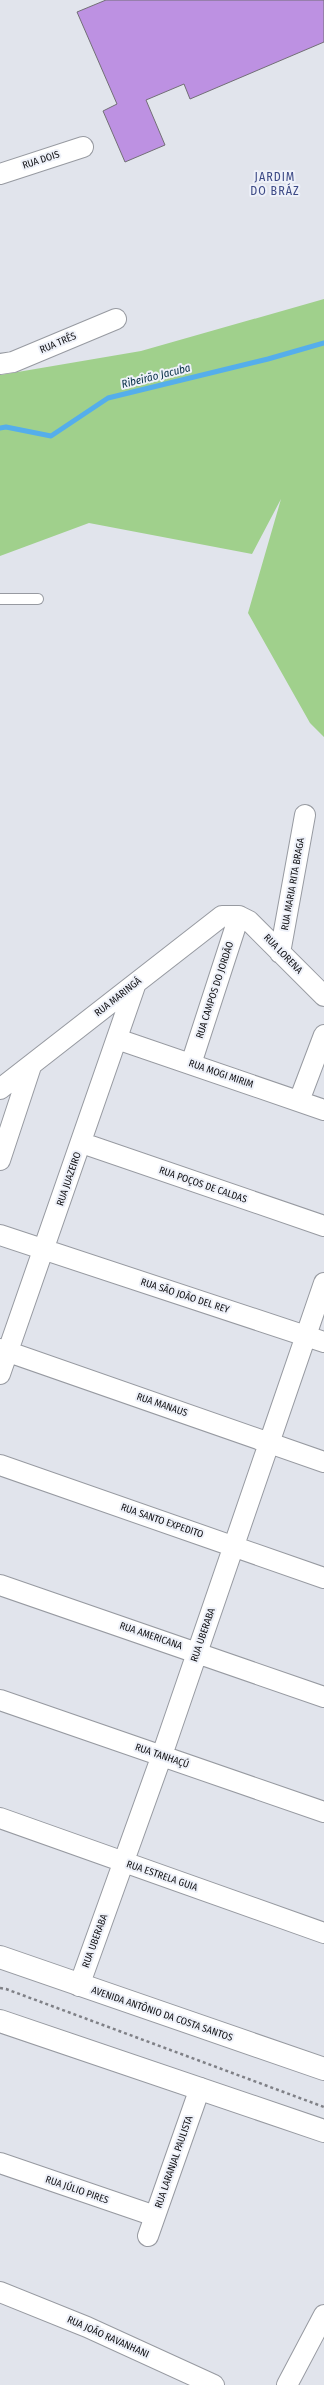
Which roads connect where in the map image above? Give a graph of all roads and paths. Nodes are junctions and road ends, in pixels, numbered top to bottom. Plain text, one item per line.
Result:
1 (83, 147) dead end
2 (0, 174) edge
3 (116, 319) dead end
4 (0, 364) edge
5 (0, 599) edge
6 (38, 599) dead end
7 (305, 815) dead end
8 (239, 916) junction
9 (280, 953) junction
10 (136, 983) junction
11 (324, 996) edge
12 (324, 1035) edge
13 (117, 1039) junction
14 (191, 1064) junction
15 (31, 1066) junction
16 (0, 1089) edge
17 (299, 1101) junction
18 (324, 1110) edge
19 (82, 1143) junction
20 (0, 1160) edge
21 (324, 1226) edge
22 (0, 1235) edge
23 (45, 1250) junction
24 (324, 1283) edge
25 (305, 1335) junction
26 (324, 1342) edge
27 (4, 1350) edge
28 (0, 1374) edge
29 (268, 1442) junction
30 (324, 1462) edge
31 (0, 1465) edge
32 (233, 1546) junction
33 (324, 1578) edge
34 (0, 1585) edge
35 (197, 1652) junction
36 (324, 1697) edge
37 (0, 1700) edge
38 (162, 1755) junction
39 (324, 1812) edge
40 (0, 1818) edge
41 (123, 1862) junction
42 (324, 1933) edge
43 (0, 1957) edge
44 (79, 1986) junction
45 (0, 1988) edge
46 (0, 2021) edge
47 (324, 2068) edge
48 (200, 2088) junction
49 (324, 2107) edge
50 (324, 2131) edge
51 (0, 2163) edge
52 (155, 2216) junction
53 (148, 2236) dead end
54 (0, 2292) edge
55 (324, 2315) edge
56 (214, 2385) edge
57 (287, 2385) edge

1 - 2 street, RUA DOIS
3 - 4 street, RUA TRÊS
5 - 6 lane
7 - 9 street, RUA MARIA RITA BRAGA
8 - 9 street, RUA LORENA
8 - 10 street, RUA MARINGÁ
8 - 14 street, RUA CAMPOS DO JORDÃO
9 - 11 street, RUA LORENA
10 - 13 street, RUA JUAZEIRO
10 - 15 street, RUA MARINGÁ
12 - 17 street
13 - 14 street, RUA MOGI MIRIM
13 - 19 street, RUA JUAZEIRO
14 - 17 street, RUA MOGI MIRIM
15 - 16 street, RUA MARINGÁ
15 - 20 street
17 - 18 street, RUA MOGI MIRIM
19 - 21 street, RUA POÇOS DE CALDAS
19 - 23 street, RUA JUAZEIRO
22 - 23 street, RUA SÃO JOÃO DEL REY
23 - 25 street, RUA SÃO JOÃO DEL REY
23 - 27 street, RUA JUAZEIRO
24 - 25 street, RUA UBERABA
25 - 26 street, RUA SÃO JOÃO DEL REY
25 - 29 street, RUA UBERABA
27 - 28 street, RUA JUAZEIRO
27 - 29 street, RUA MANAUS
29 - 30 street, RUA MANAUS
29 - 32 street, RUA UBERABA
31 - 32 street, RUA SANTO EXPEDITO
32 - 33 street, RUA SANTO EXPEDITO
32 - 35 street, RUA UBERABA
34 - 35 street, RUA AMERICANA
35 - 36 street, RUA AMERICANA
35 - 38 street, RUA UBERABA
37 - 38 street, RUA TANHAÇÚ
38 - 39 street, RUA TANHAÇÚ
38 - 41 street, RUA UBERABA
40 - 41 street, RUA ESTRELA GUIA
41 - 42 street, RUA ESTRELA GUIA
41 - 44 street, RUA UBERABA
43 - 44 street, AVENIDA ANTÔNIO DA COSTA SANTOS
44 - 47 street, AVENIDA ANTÔNIO DA COSTA SANTOS
45 - 49 path
46 - 48 street
48 - 50 street
48 - 52 street, RUA LARANJAL PAULISTA
51 - 52 street, RUA JÚLIO PIRES
52 - 53 street, RUA LARANJAL PAULISTA
54 - 56 street, RUA JOÃO RAVANHANI
55 - 57 street

